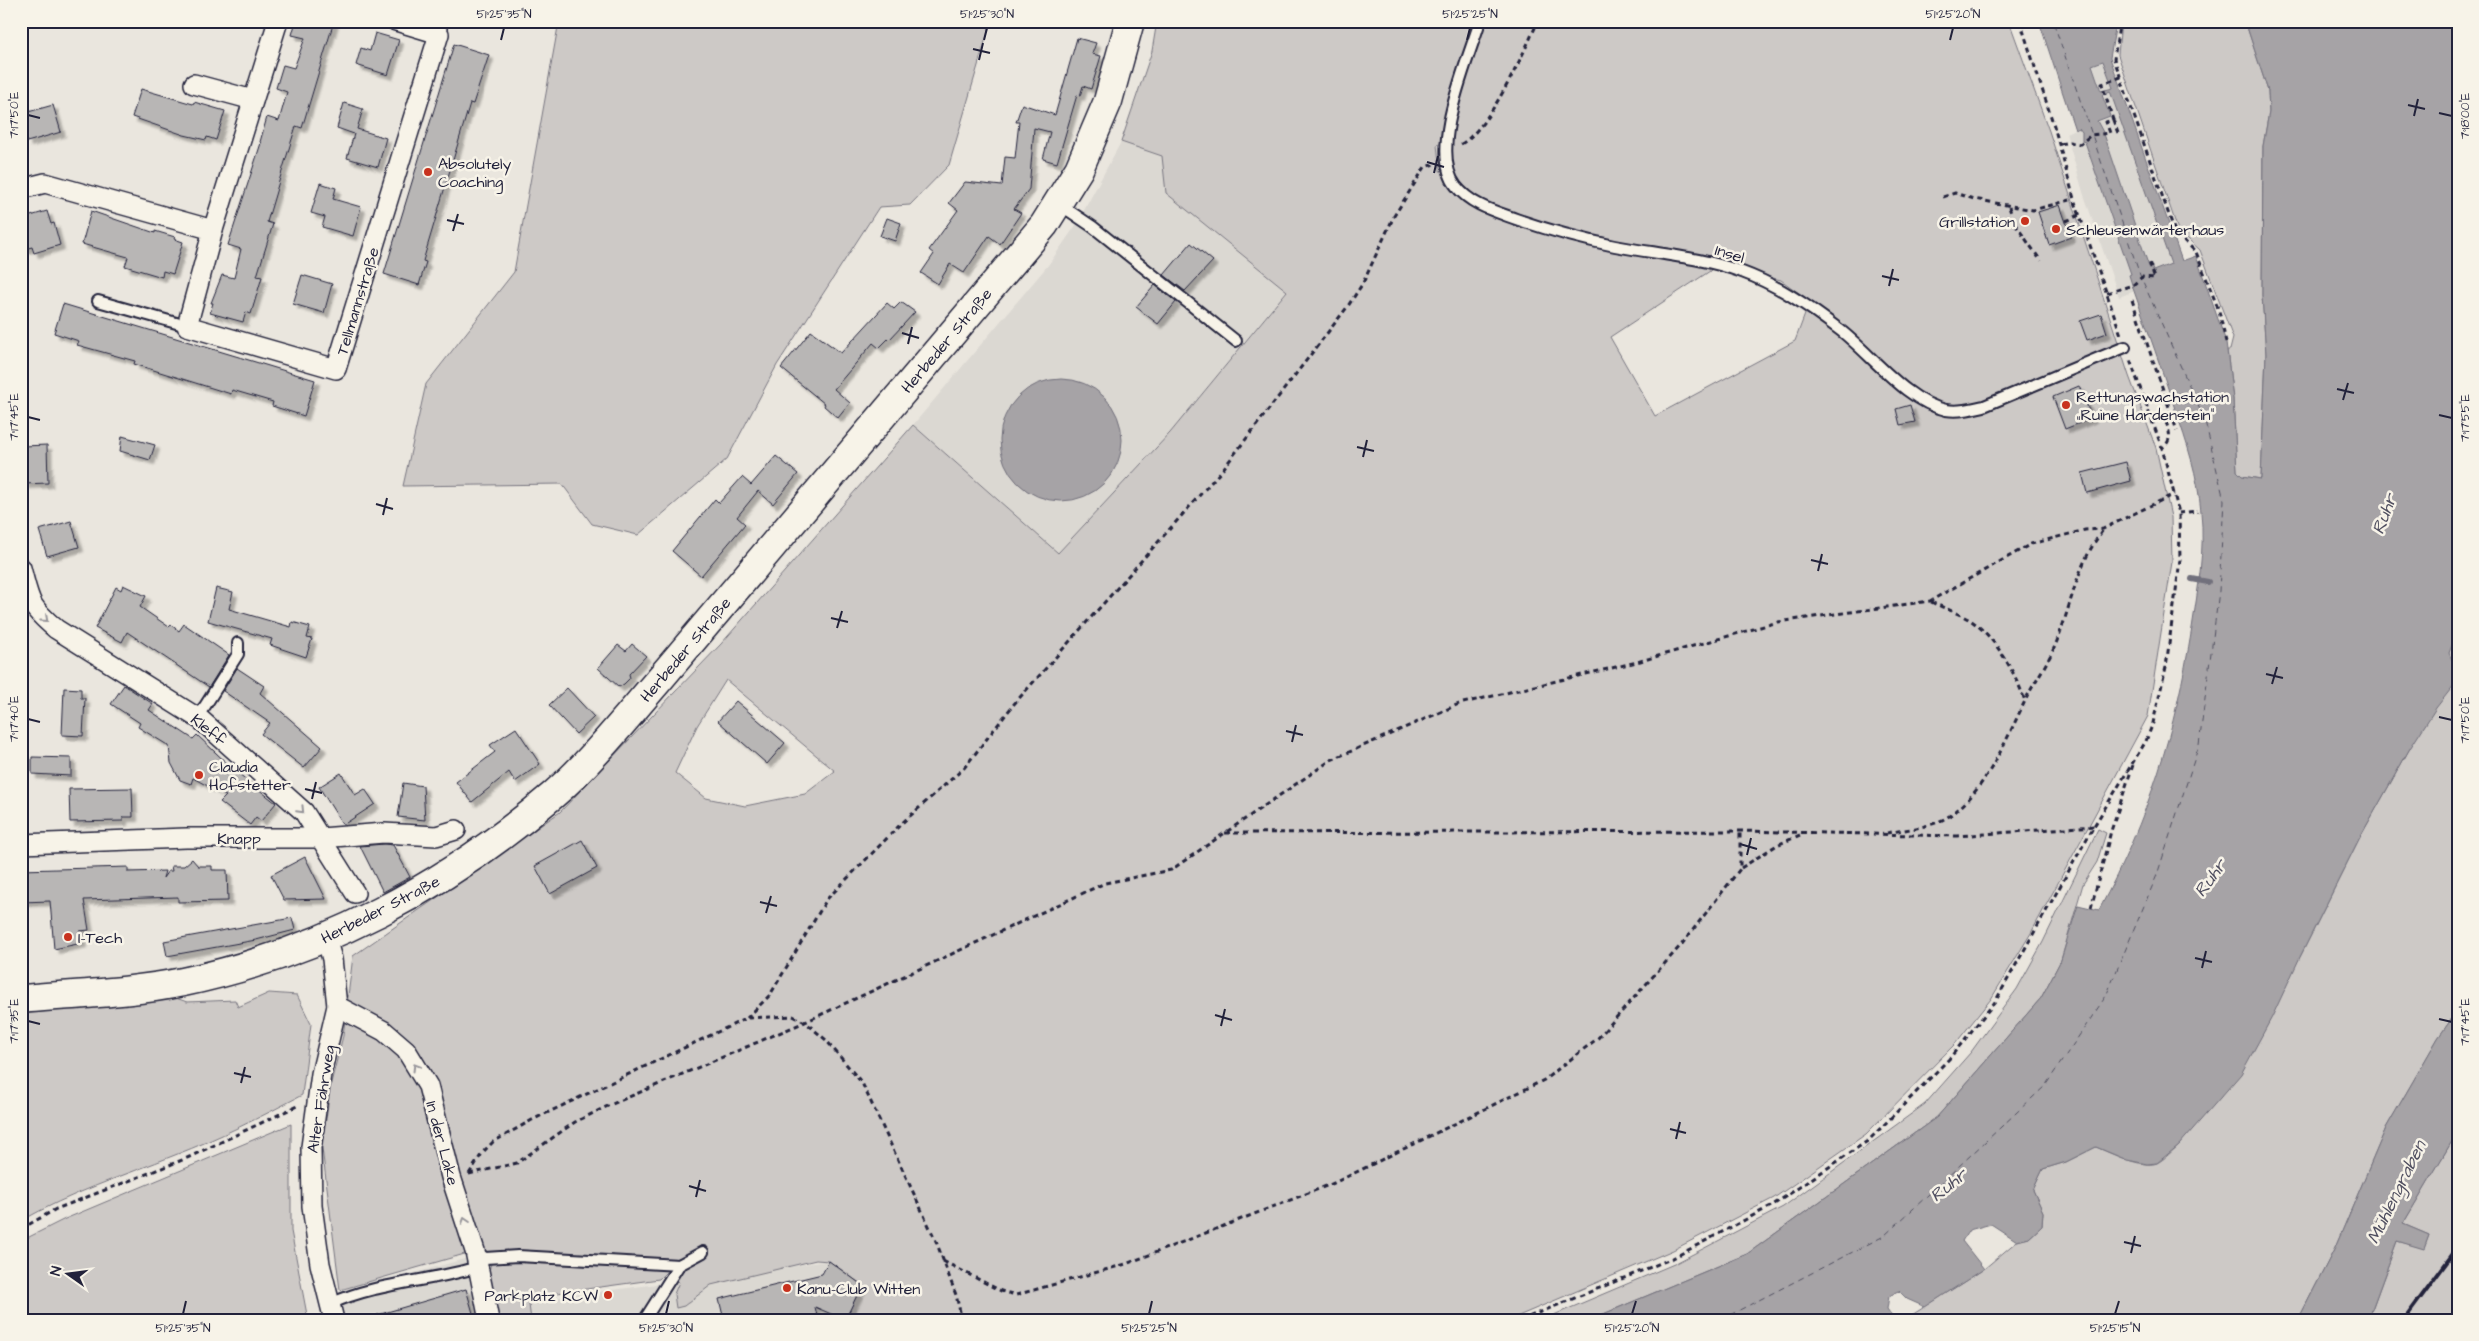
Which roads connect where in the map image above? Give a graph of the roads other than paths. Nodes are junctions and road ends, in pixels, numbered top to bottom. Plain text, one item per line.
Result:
1 (278, 21) edge
2 (396, 21) edge
3 (1130, 21) edge
4 (1480, 21) edge
5 (194, 84) dead end
6 (253, 100) junction
7 (21, 189) edge
8 (1057, 203) junction
9 (213, 230) junction
10 (98, 301) dead end
11 (187, 326) junction
12 (1236, 341) dead end
13 (2125, 347) road end
14 (22, 573) edge
15 (25, 602) edge
16 (238, 643) dead end
17 (196, 717) junction
18 (456, 830) dead end
19 (320, 838) junction
20 (21, 844) edge
21 (355, 893) dead end
22 (326, 938) junction
23 (21, 999) edge
24 (337, 1006) junction
25 (703, 1252) dead end
26 (477, 1259) junction
27 (679, 1265) junction
28 (332, 1312) edge
29 (645, 1319) edge
30 (489, 1320) edge

1 - 6 street
2 - 11 street, Tellmannstraße
3 - 8 main road, Herbeder Straße
4 - 13 lane, Insel
5 - 6 street
6 - 9 street
7 - 9 street
8 - 12 lane
8 - 22 main road, Herbeder Straße
9 - 11 street
10 - 11 lane
14 - 15 street, Kleff
15 -> 17 street, Kleff
16 - 17 lane
17 -> 19 street, Kleff
18 - 19 street, Knapp
19 - 20 street, Knapp
19 - 21 street, Kleff
22 - 23 main road, Herbeder Straße
22 - 24 street, Alter Fährweg
26 -> 24 street, In der Lake
24 - 28 street, Alter Fährweg
25 - 27 lane
26 - 27 lane
26 - 28 lane
26 - 30 street, In der Lake
27 - 29 lane

